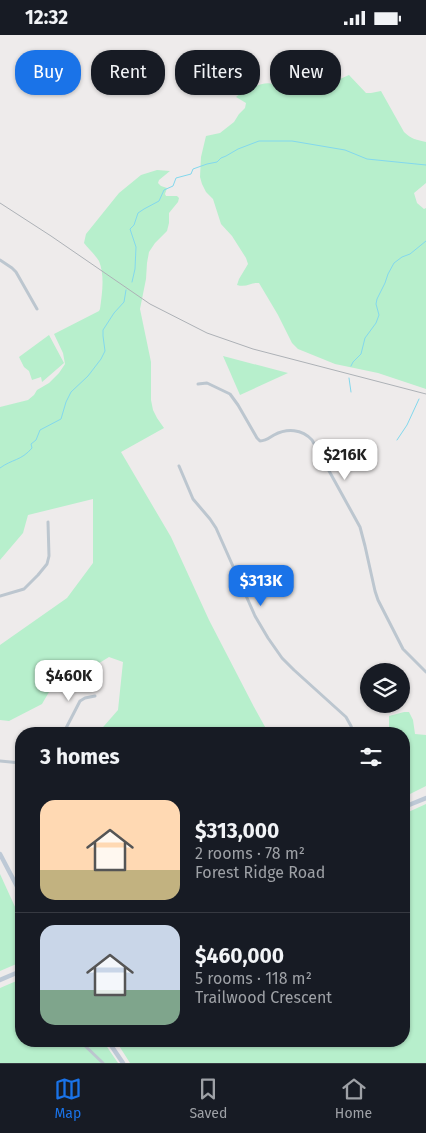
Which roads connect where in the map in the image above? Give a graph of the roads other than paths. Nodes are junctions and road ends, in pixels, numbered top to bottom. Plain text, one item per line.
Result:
1 (0, 260) edge
2 (37, 309) dead end
3 (198, 384) dead end
4 (179, 466) dead end
5 (48, 522) dead end
6 (0, 596) edge
7 (426, 672) edge
8 (95, 696) dead end
9 (67, 727) edge
10 (351, 727) edge
11 (0, 761) edge
12 (15, 762) edge
13 (426, 798) edge
14 (410, 805) edge
15 (0, 854) edge
16 (15, 883) edge
17 (15, 974) edge
18 (0, 980) edge
19 (86, 1047) edge
20 (112, 1047) edge
21 (103, 1063) edge
22 (123, 1063) edge

1 - 2 street
3 - 7 street
4 - 10 street
5 - 6 street
8 - 9 street
11 - 12 street
13 - 14 main road
15 - 16 main road
17 - 18 main road
19 - 21 street
20 - 22 main road

